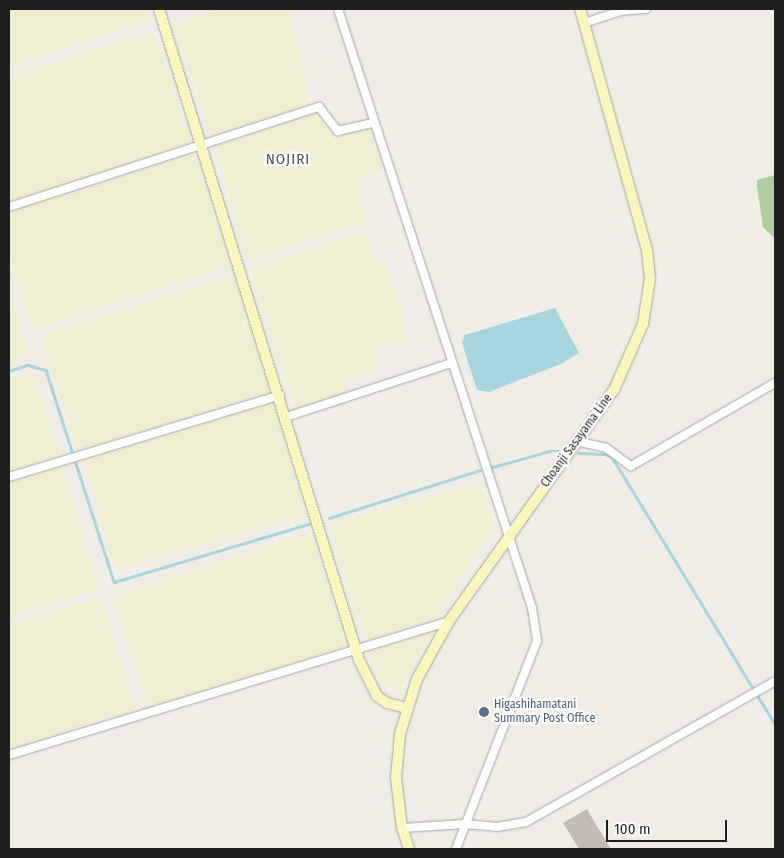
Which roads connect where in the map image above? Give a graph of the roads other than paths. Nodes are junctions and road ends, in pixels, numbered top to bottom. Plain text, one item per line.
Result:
1 (159, 9) edge
2 (338, 9) edge
3 (580, 9) edge
4 (646, 9) edge
5 (584, 23) junction
6 (373, 123) junction
7 (202, 145) junction
8 (9, 207) edge
9 (451, 362) junction
10 (775, 383) edge
11 (280, 395) junction
12 (286, 417) junction
13 (576, 441) junction
14 (9, 477) edge
15 (507, 538) junction
16 (449, 621) junction
17 (356, 650) junction
18 (775, 681) edge
19 (407, 708) junction
20 (9, 755) edge
21 (464, 824) junction
22 (402, 828) junction
23 (408, 849) edge
24 (456, 849) edge

1 - 7 main road
2 - 6 street
3 - 5 main road, Choanji Sasayama Line
4 - 5 street
5 - 13 main road, Choanji Sasayama Line
6 - 7 street
6 - 9 street
7 - 8 street
7 - 11 main road
9 - 12 street
9 - 15 street
10 - 13 street
11 - 12 main road
11 - 14 street
12 - 17 main road
13 - 15 main road, Choanji Sasayama Line
15 - 16 main road, Choanji Sasayama Line
15 - 21 street
16 - 17 street
16 - 19 main road, Choanji Sasayama Line
17 - 19 main road
17 - 20 street
18 - 21 street
19 - 22 main road, Choanji Sasayama Line
21 - 22 street
21 - 24 street
22 - 23 main road, Choanji Sasayama Line

